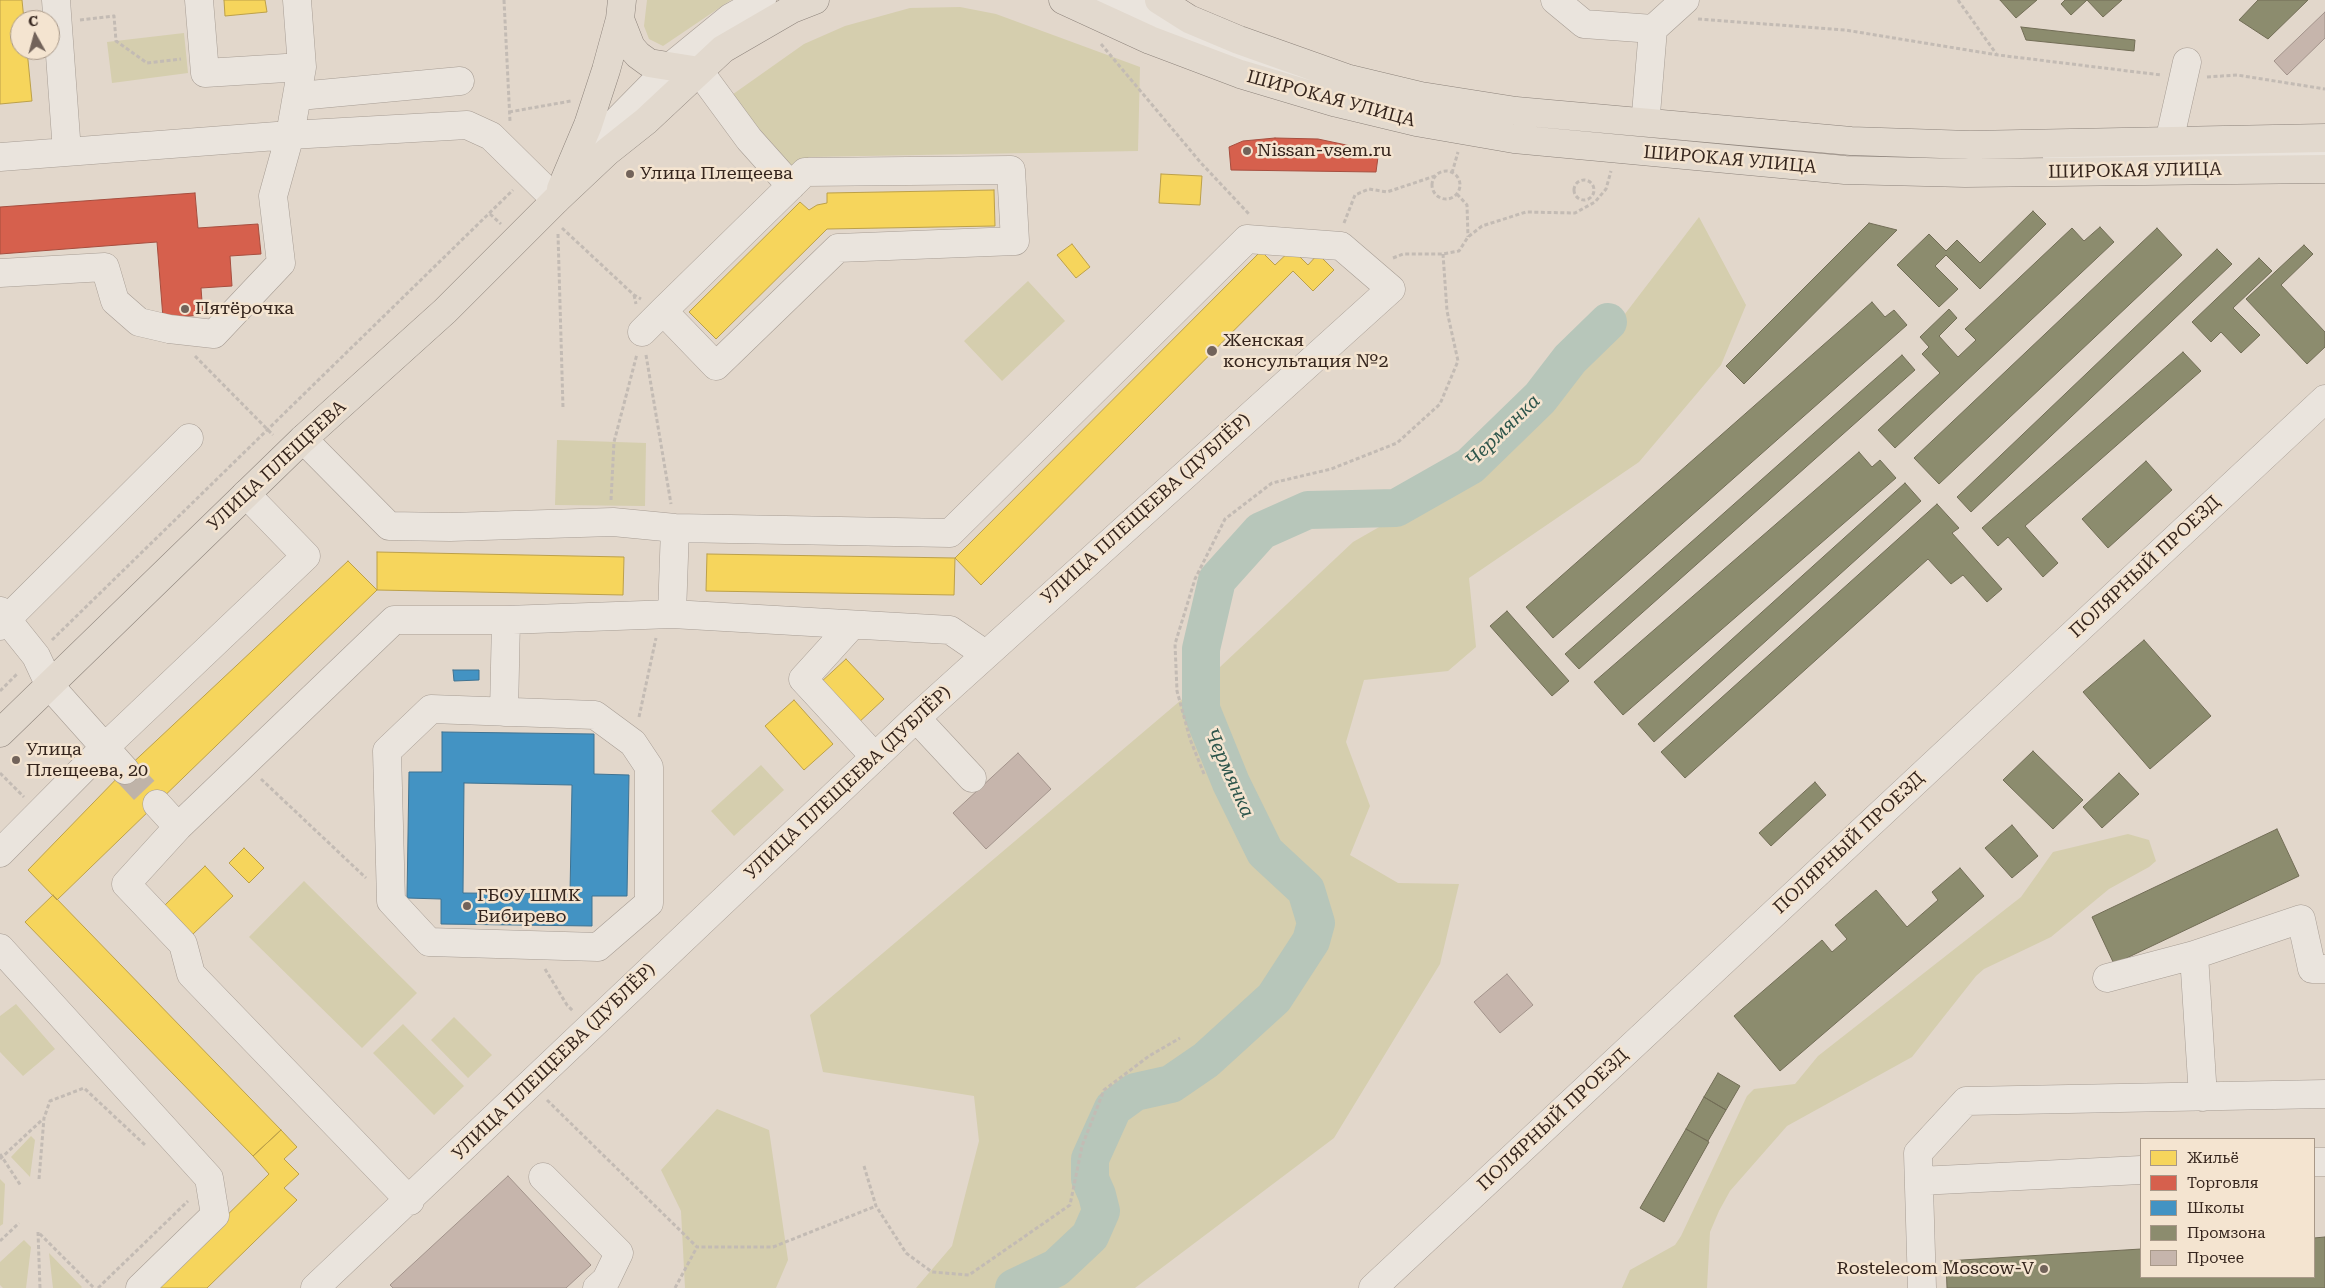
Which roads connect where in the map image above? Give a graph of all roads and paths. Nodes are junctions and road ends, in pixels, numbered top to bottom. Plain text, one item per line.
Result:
1 (56, 0) edge
2 (199, 0) edge
3 (297, 0) edge
4 (504, 0) edge
5 (762, 0) edge
6 (815, 0) edge
7 (1063, 0) edge
8 (1101, 0) edge
9 (1126, 0) edge
10 (1555, 0) edge
11 (1958, 0) edge
12 (621, 10) edge
13 (1669, 15) edge
14 (101, 17) dead end
15 (1157, 20) edge
16 (1100, 44) dead end
17 (1998, 55) junction
18 (187, 59) dead end
19 (670, 67) junction
20 (302, 68) junction
21 (2184, 70) junction
22 (699, 71) junction
23 (460, 81) dead end
24 (2325, 89) edge
25 (298, 96) junction
26 (572, 101) dead end
27 (509, 112) junction
28 (510, 122) dead end
29 (1643, 122) junction
30 (290, 135) junction
31 (2325, 138) edge
32 (2169, 142) junction
33 (1459, 147) dead end
34 (67, 152) junction
35 (2325, 153) edge
36 (0, 157) edge
37 (573, 162) junction
38 (1611, 168) dead end
39 (2325, 169) edge
40 (1452, 173) junction
41 (529, 174) junction
42 (1436, 176) junction
43 (791, 186) junction
44 (1457, 194) junction
45 (1590, 199) junction
46 (1595, 202) junction
47 (557, 212) junction
48 (490, 214) junction
49 (502, 226) dead end
50 (558, 234) dead end
51 (1468, 237) junction
52 (1246, 240) junction
53 (1340, 246) junction
54 (1443, 254) junction
55 (1367, 268) junction
56 (0, 273) edge
57 (663, 311) junction
58 (169, 329) junction
59 (642, 332) junction
60 (2325, 400) edge
61 (563, 408) dead end
62 (269, 430) junction
63 (189, 438) dead end
64 (296, 446) junction
65 (246, 494) junction
66 (611, 506) dead end
67 (675, 528) junction
68 (672, 614) junction
69 (2, 619) edge
70 (506, 620) junction
71 (852, 625) junction
72 (986, 654) junction
73 (36, 656) junction
74 (652, 662) dead end
75 (50, 686) junction
76 (0, 691) edge
77 (504, 712) junction
78 (916, 718) junction
79 (0, 733) edge
80 (633, 742) junction
81 (104, 748) junction
82 (875, 757) junction
83 (245, 763) junction
84 (124, 770) tunnel mouth
85 (0, 773) edge
86 (1204, 774) dead end
87 (972, 778) dead end
88 (157, 804) tunnel mouth
89 (39, 813) junction
90 (178, 827) junction
91 (0, 853) edge
92 (391, 901) junction
93 (530, 945) junction
94 (0, 948) edge
95 (2194, 955) junction
96 (2325, 969) edge
97 (2107, 978) dead end
98 (591, 1026) junction
99 (1180, 1038) dead end
100 (531, 1084) junction
101 (2325, 1094) edge
102 (2203, 1097) junction
103 (44, 1118) junction
104 (145, 1146) dead end
105 (1, 1157) edge
106 (864, 1166) dead end
107 (2140, 1170) edge
108 (543, 1177) dead end
109 (39, 1179) dead end
110 (1919, 1181) junction
111 (21, 1186) dead end
112 (187, 1194) dead end
113 (410, 1201) junction
114 (876, 1206) junction
115 (19, 1223) dead end
116 (0, 1241) edge
117 (697, 1246) junction
118 (330, 1283) edge
119 (40, 1288) edge
120 (94, 1288) edge
121 (98, 1288) edge
122 (140, 1288) edge
123 (597, 1288) edge
124 (675, 1288) edge
125 (1373, 1288) edge
126 (1922, 1288) edge

1 - 34 street
2 - 20 street
3 - 20 street
4 - 27 path
5 - 19 street
6 - 22 main road, УЛИЦА ПЛЕЩЕЕВА
7 - 15 main road
8 - 15 street, ШИРОКАЯ УЛИЦА
9 - 15 street, ШИРОКАЯ УЛИЦА
10 - 13 street
11 - 17 path
12 - 19 main road, УЛИЦА ПЛЕЩЕЕВА
12 - 37 main road, УЛИЦА ПЛЕЩЕЕВА
13 - 17 path
13 - 29 street
14 - 18 path
15 - 29 main road, ШИРОКАЯ УЛИЦА
15 - 35 street, ШИРОКАЯ УЛИЦА
15 - 39 main road, ШИРОКАЯ УЛИЦА
16 - 52 path
17 - 21 path
19 - 22 main road, УЛИЦА ПЛЕЩЕЕВА
19 - 37 street
20 - 25 street
21 - 24 path
21 - 32 street
22 - 43 street
22 - 47 main road, УЛИЦА ПЛЕЩЕЕВА
23 - 25 street
25 - 30 street
26 - 27 path
27 - 28 path
29 - 32 main road, ШИРОКАЯ УЛИЦА
30 - 34 street
30 - 41 street
30 - 58 street
31 - 32 main road, ШИРОКАЯ УЛИЦА
33 - 40 path
34 - 36 street
37 - 47 main road, УЛИЦА ПЛЕЩЕЕВА
38 - 46 path
40 - 42 path
40 - 44 path
41 - 47 street
41 - 48 path
42 - 44 path
42 - 53 path
43 - 57 street
43 - 57 street
44 - 51 path
45 - 45 path
45 - 46 path
46 - 51 path
47 - 57 path
47 - 64 main road, УЛИЦА ПЛЕЩЕЕВА
48 - 49 path
48 - 62 path
50 - 61 path
51 - 54 path
52 - 53 street
52 - 67 street
53 - 55 street
54 - 55 path
54 - 86 path
55 - 72 street, УЛИЦА ПЛЕЩЕЕВА (ДУБЛЁР)
56 - 58 street
57 - 59 street
58 - 62 path
59 - 66 path
59 - 67 path
60 - 125 street, ПОЛЯРНЫЙ ПРОЕЗД
62 - 64 path
62 - 73 path
63 - 69 street
64 - 65 main road, УЛИЦА ПЛЕЩЕЕВА
64 - 67 street
65 - 75 main road, УЛИЦА ПЛЕЩЕЕВА
65 - 81 street
67 - 68 street
68 - 70 street
68 - 71 street
69 - 73 street
70 - 77 street
70 - 83 street
71 - 72 street
71 - 82 street
72 - 78 street, УЛИЦА ПЛЕЩЕЕВА (ДУБЛЁР)
73 - 75 street
73 - 76 path
74 - 80 path
75 - 79 main road, УЛИЦА ПЛЕЩЕЕВА
75 - 81 street
77 - 80 street
77 - 92 street
78 - 82 street, УЛИЦА ПЛЕЩЕЕВА (ДУБЛЁР)
78 - 87 street
80 - 93 street
81 - 84 street
81 - 89 street
82 - 98 street, УЛИЦА ПЛЕЩЕЕВА (ДУБЛЁР)
83 - 90 street
83 - 92 path
85 - 89 path
88 - 90 street
89 - 91 street
90 - 113 street
92 - 93 street
93 - 98 path
94 - 122 street
95 - 96 street
95 - 97 street
95 - 102 street
98 - 100 street, УЛИЦА ПЛЕЩЕЕВА (ДУБЛЁР)
99 - 114 path
100 - 113 street, УЛИЦА ПЛЕЩЕЕВА (ДУБЛЁР)
100 - 117 path
101 - 102 street
102 - 110 street
103 - 104 path
103 - 105 path
103 - 109 path
105 - 111 path
106 - 114 path
107 - 110 street
108 - 123 street
110 - 126 street
112 - 121 path
113 - 118 street, УЛИЦА ПЛЕЩЕЕВА (ДУБЛЁР)
114 - 117 path
115 - 116 path
117 - 124 path
119 - 120 path

